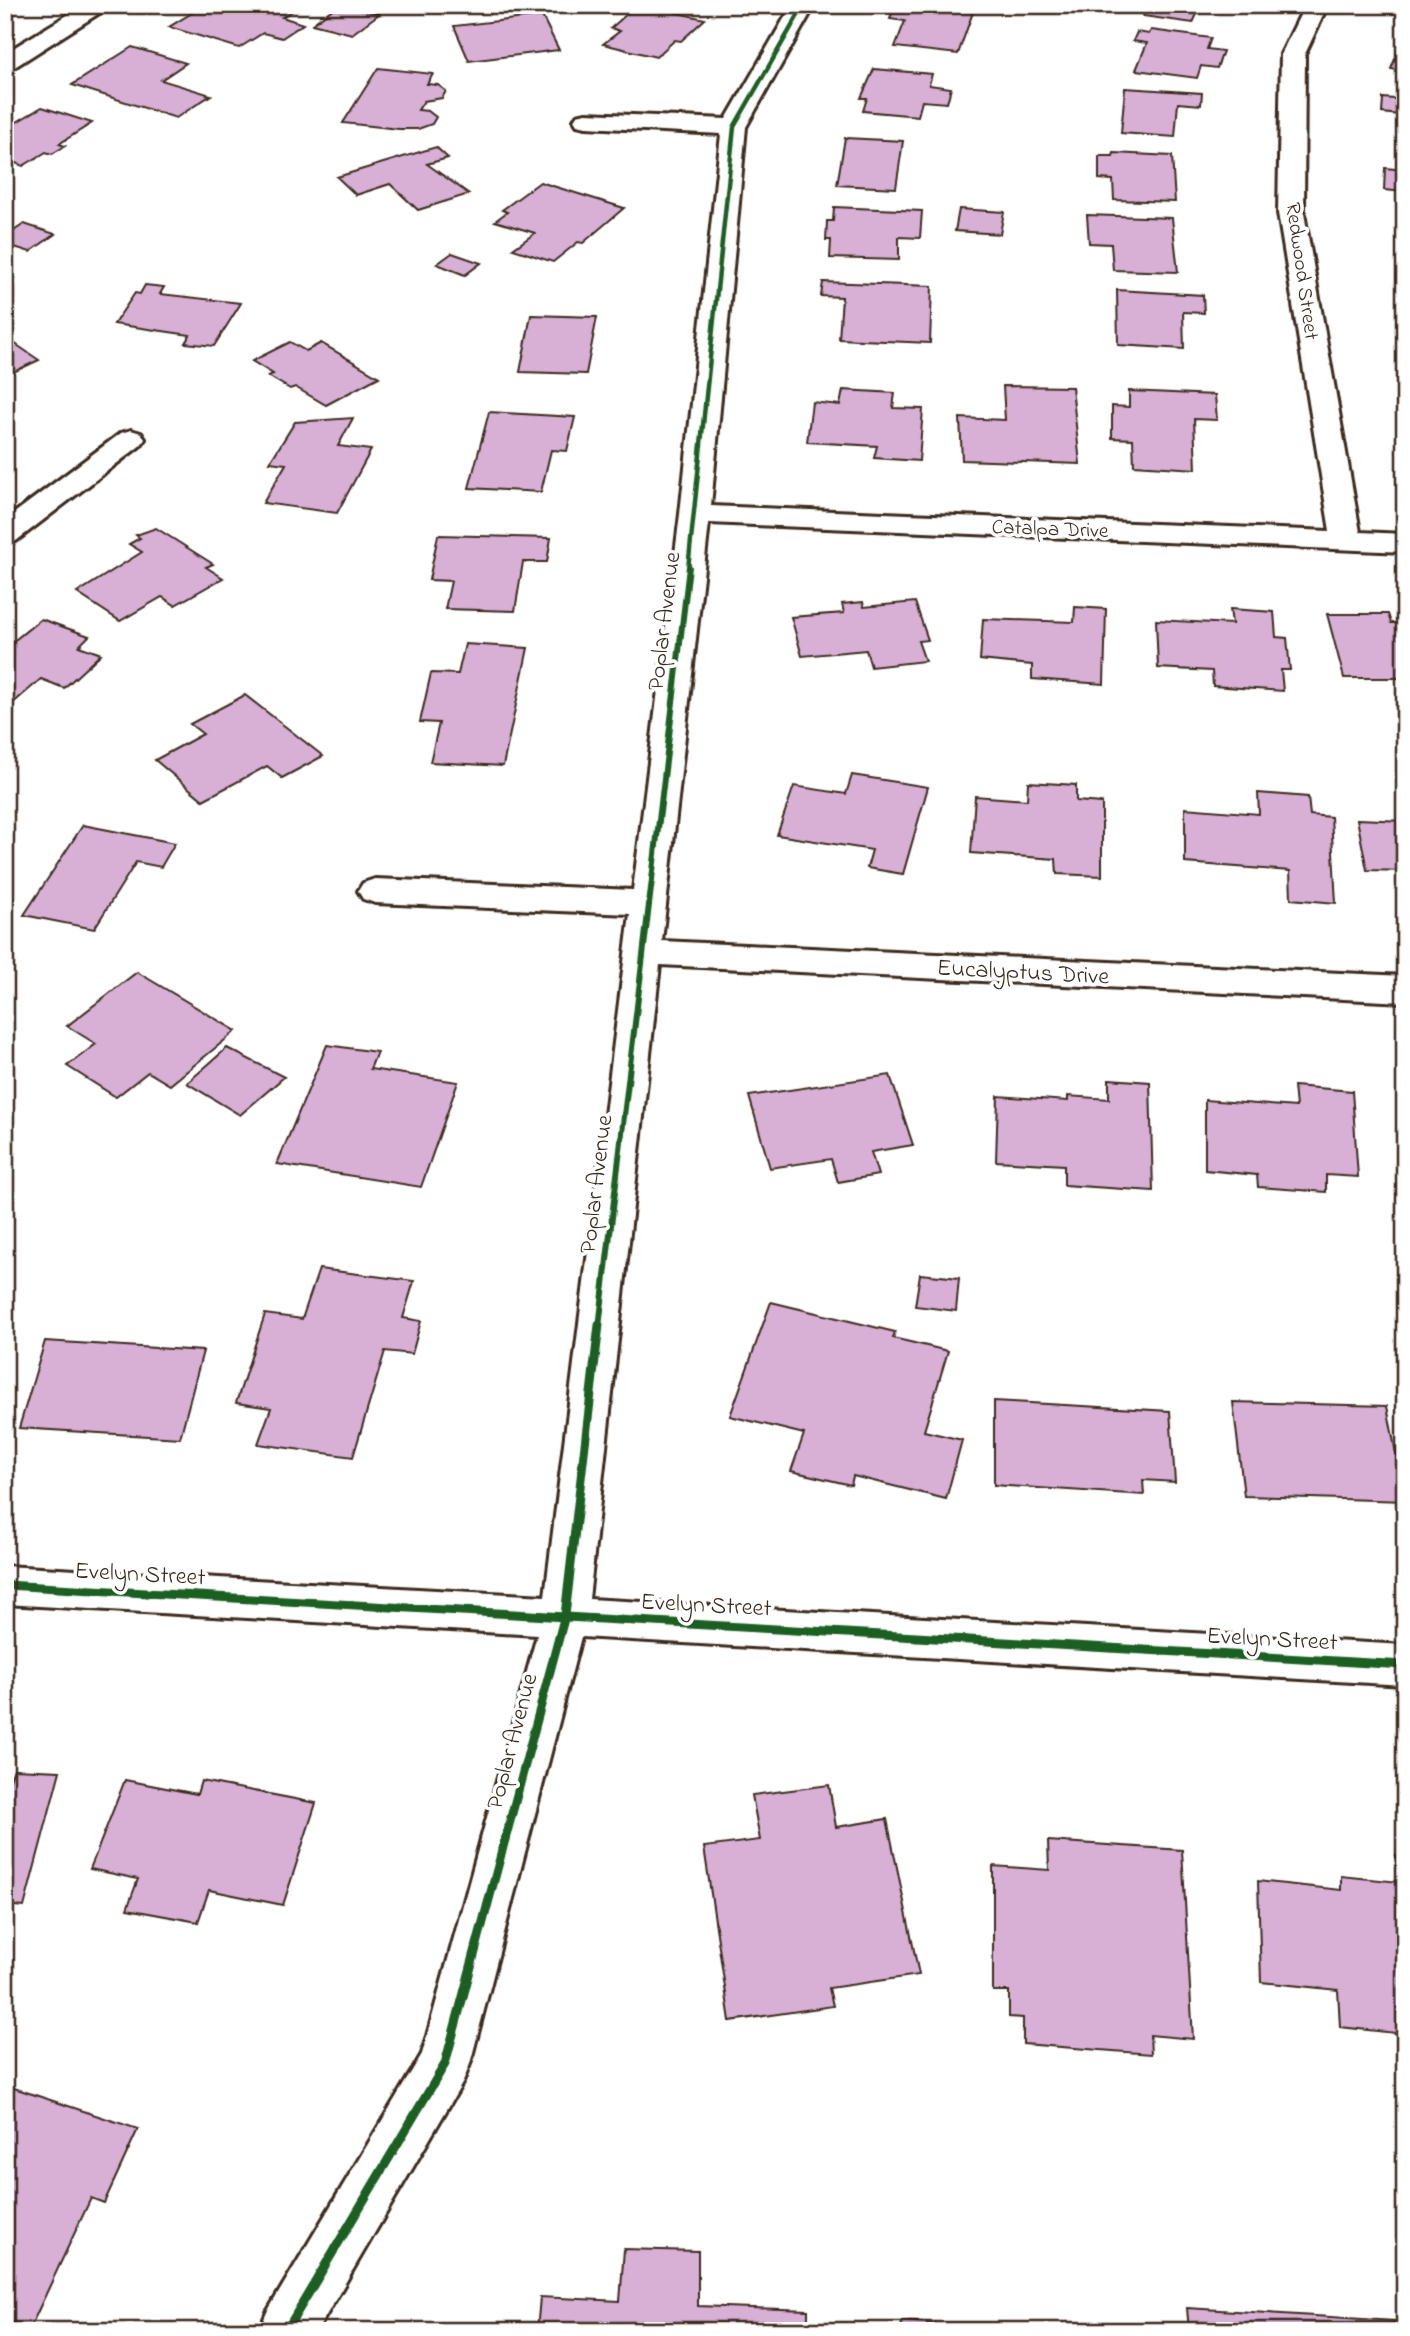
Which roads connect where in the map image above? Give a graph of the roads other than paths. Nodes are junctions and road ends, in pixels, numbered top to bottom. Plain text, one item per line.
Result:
1 (101, 5) edge
2 (804, 5) edge
3 (1317, 5) edge
4 (5, 63) edge
5 (586, 120) dead end
6 (734, 127) junction
7 (131, 439) dead end
8 (695, 514) junction
9 (5, 535) edge
10 (1347, 541) junction
11 (1405, 543) edge
12 (375, 891) dead end
13 (649, 903) junction
14 (641, 952) junction
15 (1405, 989) edge
16 (5, 1585) edge
17 (565, 1615) junction
18 (1405, 1665) edge
19 (285, 2331) edge

1 - 4 street
2 - 6 street, Poplar Avenue
3 - 10 street, Redwood Street
5 - 6 street
6 - 8 street, Poplar Avenue
7 - 9 street
8 - 10 street, Catalpa Drive
8 - 13 street, Poplar Avenue
10 - 11 street, Catalpa Drive
12 - 13 street
13 - 14 street, Poplar Avenue
14 - 15 street, Eucalyptus Drive
14 - 17 street, Poplar Avenue
16 - 17 street, Evelyn Street
17 - 18 street, Evelyn Street
17 - 19 street, Poplar Avenue

